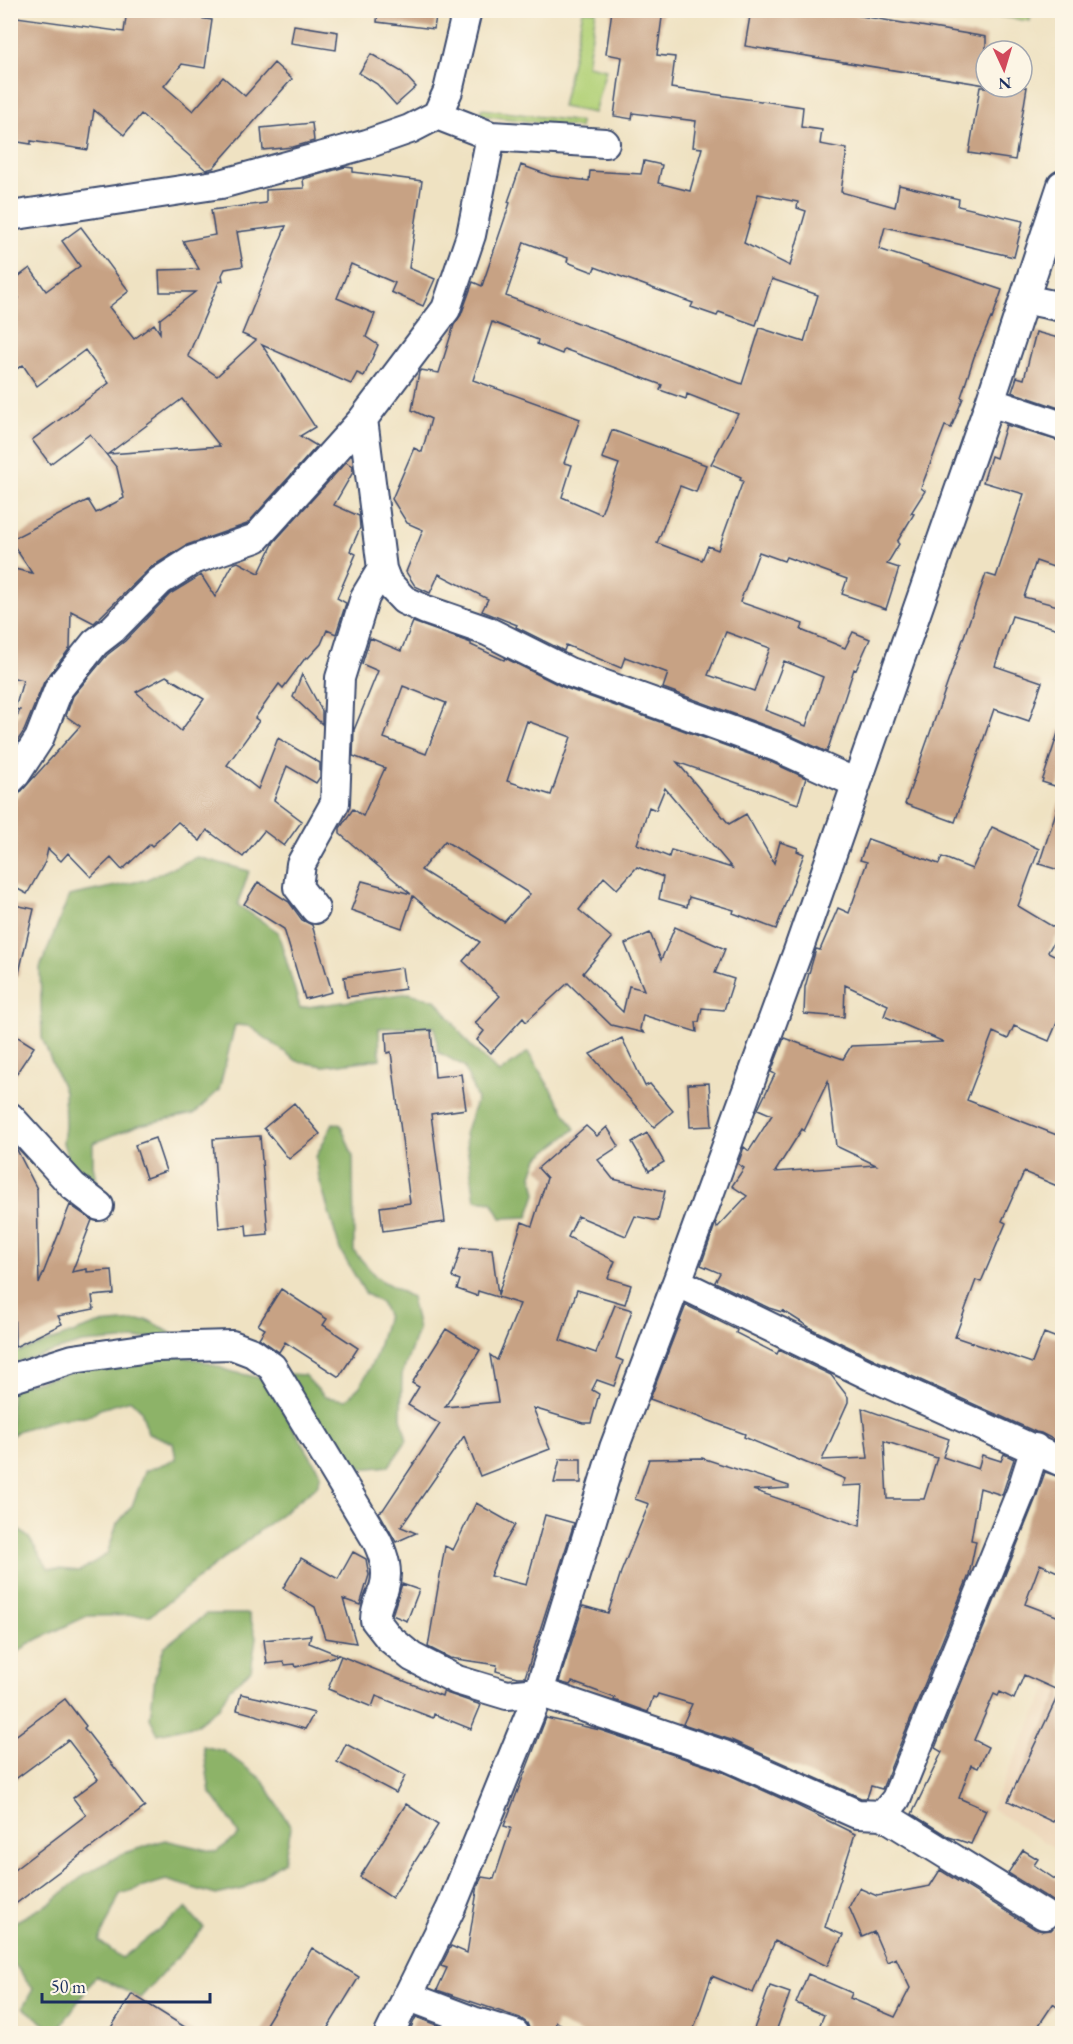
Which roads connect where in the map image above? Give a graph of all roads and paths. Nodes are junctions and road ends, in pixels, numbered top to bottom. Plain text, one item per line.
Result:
1 (466, 10) edge
2 (437, 115) junction
3 (491, 136) junction
4 (605, 143) dead end
5 (1062, 185) edge
6 (10, 216) edge
7 (1024, 298) junction
8 (1062, 307) edge
9 (990, 402) junction
10 (363, 419) junction
11 (1062, 426) edge
12 (382, 569) junction
13 (10, 780) edge
14 (856, 783) junction
15 (315, 909) dead end
16 (10, 1117) edge
17 (99, 1206) dead end
18 (677, 1282) junction
19 (10, 1379) edge
20 (1035, 1448) junction
21 (1062, 1462) edge
22 (538, 1692) junction
23 (883, 1815) junction
24 (1044, 1915) dead end
25 (407, 1996) junction
26 (389, 2034) edge
27 (515, 2034) edge

1 - 2 street
2 - 3 street
2 - 6 street
3 - 4 street
3 - 10 street
5 - 7 street
7 - 8 street
7 - 9 street
9 - 11 street
9 - 14 street
10 - 12 street
10 - 13 street
12 - 14 street
12 - 15 street
14 - 18 street
16 - 17 street
18 - 20 street
18 - 22 street
19 - 22 street
20 - 21 street
20 - 23 street
22 - 23 street
22 - 25 street
23 - 24 street
25 - 26 street
25 - 27 street

